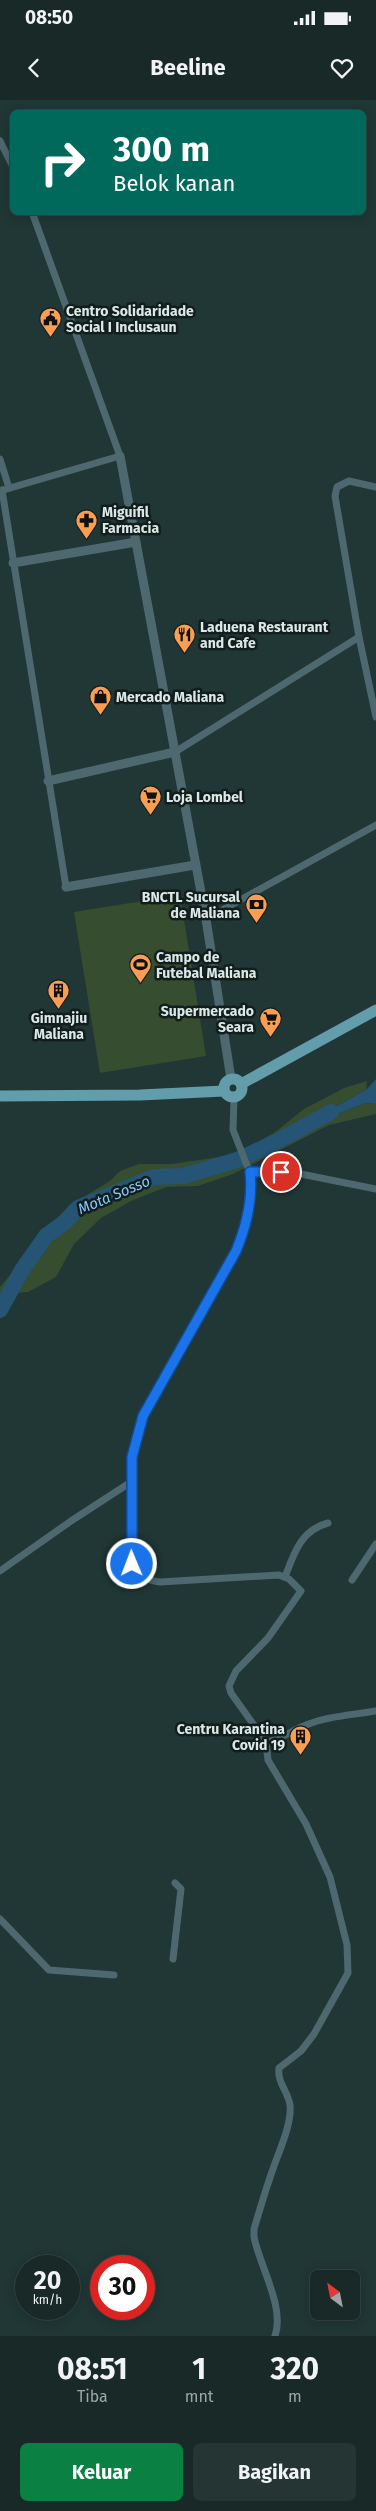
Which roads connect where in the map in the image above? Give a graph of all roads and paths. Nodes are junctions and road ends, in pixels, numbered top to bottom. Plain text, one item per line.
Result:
1 (0, 140) edge
2 (10, 161) edge
3 (33, 215) edge
4 (120, 456) junction
5 (0, 459) edge
6 (376, 487) edge
7 (4, 490) edge
8 (136, 542) junction
9 (14, 563) junction
10 (359, 637) junction
11 (376, 717) edge
12 (175, 752) junction
13 (48, 781) junction
14 (376, 825) edge
15 (195, 865) junction
16 (66, 887) joint
17 (206, 920) junction
18 (376, 1010) edge
19 (236, 1082) junction
20 (224, 1090) junction
21 (0, 1096) edge
22 (234, 1098) junction
23 (250, 1172) junction
24 (376, 1190) edge
25 (131, 1482) junction
26 (328, 1523) dead end
27 (376, 1544) edge
28 (0, 1571) edge
29 (284, 1577) junction
30 (352, 1580) dead end
31 (376, 1711) edge
32 (266, 1742) junction
33 (175, 1883) dead end
34 (0, 1919) edge
35 (173, 1959) dead end
36 (114, 1975) dead end
37 (275, 2336) edge

1 - 2 street
3 - 4 street
4 - 7 street
4 - 8 street
5 - 7 street
6 - 10 street
7 - 9 street
8 - 9 street
8 - 12 street
9 - 13 street
10 - 11 street
10 - 12 street
12 - 13 street
12 - 15 street
13 - 16 street
14 - 17 street
15 - 16 street
15 - 17 street
17 - 19 street
18 - 19 main road
19 - 20 main road
19 - 22 main road
20 - 21 main road
20 - 22 main road
22 - 23 street
23 - 24 street
23 - 25 street
25 - 28 street
25 - 29 street
26 - 29 street
27 - 30 street
29 - 32 street
31 - 32 street
32 - 37 street
33 - 35 street
34 - 36 street

